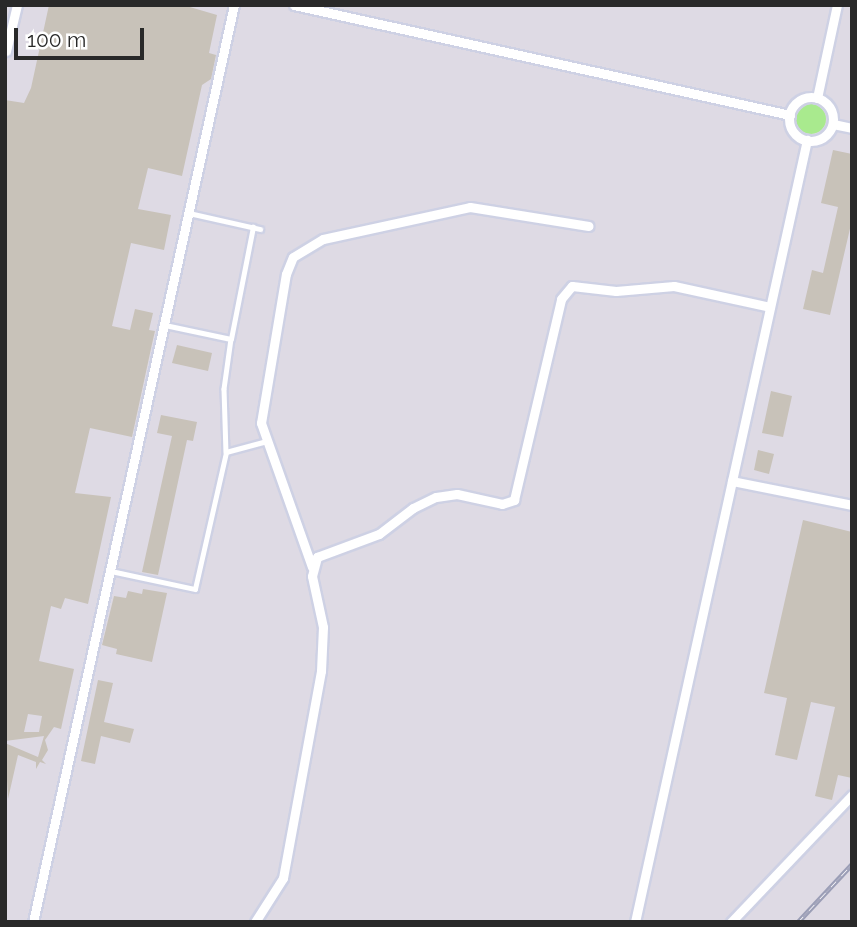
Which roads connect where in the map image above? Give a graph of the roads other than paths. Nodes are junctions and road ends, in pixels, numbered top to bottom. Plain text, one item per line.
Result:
1 (17, 5) edge
2 (234, 5) edge
3 (294, 5) edge
4 (837, 5) edge
5 (6, 51) edge
6 (817, 98) junction
7 (790, 115) junction
8 (832, 124) junction
9 (852, 128) edge
10 (807, 141) junction
11 (189, 213) junction
12 (588, 226) dead end
13 (770, 307) junction
14 (164, 325) junction
15 (231, 339) junction
16 (264, 442) junction
17 (226, 452) junction
18 (732, 481) junction
19 (852, 505) edge
20 (312, 567) junction
21 (110, 571) junction
22 (852, 795) edge
23 (33, 922) edge
24 (254, 922) edge
25 (635, 922) edge
26 (731, 922) edge

1 - 5 street
2 - 11 street
3 - 7 street
4 - 6 street
6 - 7 street
6 - 8 street
7 - 10 street
8 - 9 street
8 - 10 street
10 - 13 street
11 - 14 street
11 - 15 lane
12 - 16 street
13 - 18 street
13 - 20 street
14 - 15 lane
14 - 21 street
15 - 17 lane
16 - 17 lane
16 - 20 street
17 - 21 lane
18 - 19 street
18 - 25 street
20 - 24 street
21 - 23 street
22 - 26 street

